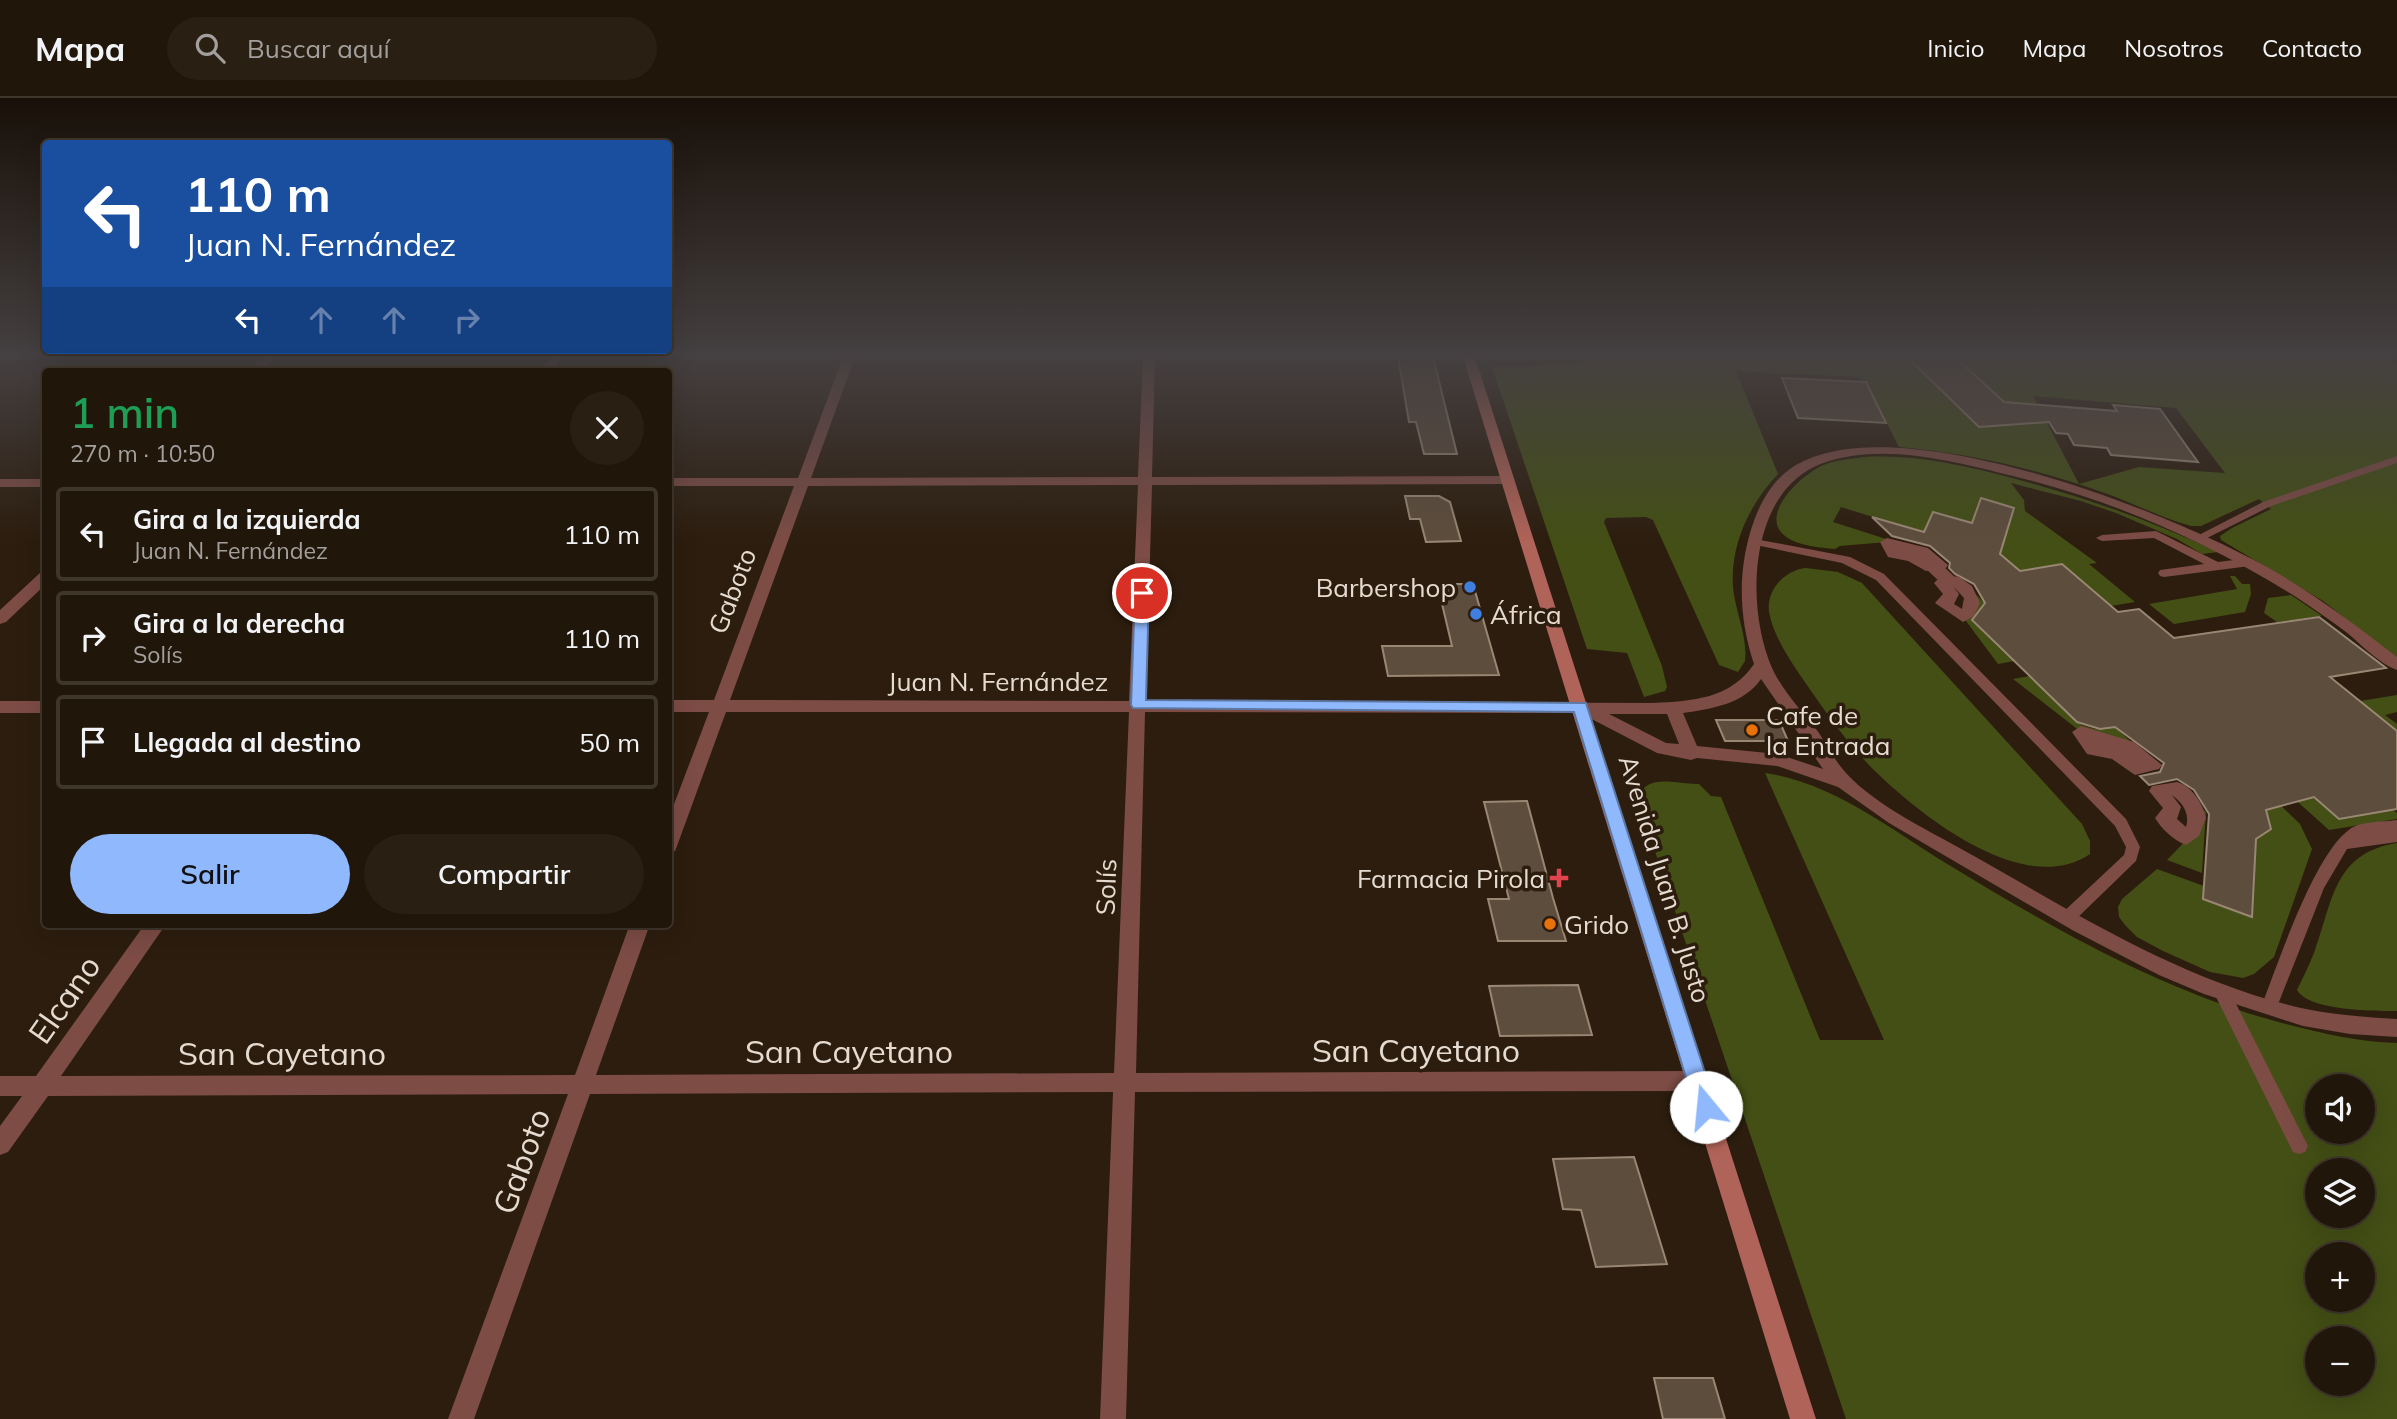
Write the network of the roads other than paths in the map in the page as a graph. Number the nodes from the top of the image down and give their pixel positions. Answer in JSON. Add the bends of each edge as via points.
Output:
{"nodes":[{"id":1,"x":826,"y":419,"type":"edge"},
{"id":2,"x":1147,"y":419,"type":"edge"},
{"id":3,"x":1489,"y":419,"type":"edge"},
{"id":4,"x":2397,"y":459,"type":"edge"},
{"id":5,"x":1508,"y":480,"type":"junction"},
{"id":6,"x":1145,"y":481,"type":"junction"},
{"id":7,"x":672,"y":482,"type":"edge"},
{"id":8,"x":803,"y":482,"type":"junction"},
{"id":9,"x":0,"y":483,"type":"edge"},
{"id":10,"x":42,"y":483,"type":"edge"},
{"id":11,"x":2201,"y":537,"type":"junction"},
{"id":12,"x":2102,"y":538,"type":"dead end"},
{"id":13,"x":1755,"y":542,"type":"junction"},
{"id":14,"x":1890,"y":548,"type":"dead end"},
{"id":15,"x":2249,"y":562,"type":"junction"},
{"id":16,"x":2216,"y":566,"type":"junction"},
{"id":17,"x":2164,"y":573,"type":"dead end"},
{"id":18,"x":42,"y":579,"type":"edge"},
{"id":19,"x":1953,"y":610,"type":"dead end"},
{"id":20,"x":0,"y":619,"type":"edge"},
{"id":21,"x":1762,"y":665,"type":"junction"},
{"id":22,"x":2397,"y":665,"type":"edge"},
{"id":23,"x":1138,"y":705,"type":"junction"},
{"id":24,"x":672,"y":706,"type":"edge"},
{"id":25,"x":719,"y":706,"type":"junction"},
{"id":26,"x":1580,"y":706,"type":"junction"},
{"id":27,"x":0,"y":707,"type":"edge"},
{"id":28,"x":42,"y":707,"type":"edge"},
{"id":29,"x":1673,"y":708,"type":"junction"},
{"id":30,"x":2087,"y":741,"type":"dead end"},
{"id":31,"x":1691,"y":754,"type":"junction"},
{"id":32,"x":1844,"y":782,"type":"junction"},
{"id":33,"x":2397,"y":825,"type":"edge"},
{"id":34,"x":2175,"y":828,"type":"dead end"},
{"id":35,"x":672,"y":835,"type":"edge"},
{"id":36,"x":2397,"y":836,"type":"edge"},
{"id":37,"x":2343,"y":845,"type":"junction"},
{"id":38,"x":2067,"y":918,"type":"junction"},
{"id":39,"x":153,"y":928,"type":"edge"},
{"id":40,"x":639,"y":928,"type":"edge"},
{"id":41,"x":2221,"y":991,"type":"junction"},
{"id":42,"x":2269,"y":1007,"type":"junction"},
{"id":43,"x":2397,"y":1028,"type":"edge"},
{"id":44,"x":1697,"y":1080,"type":"junction"},
{"id":45,"x":1126,"y":1082,"type":"junction"},
{"id":46,"x":583,"y":1084,"type":"junction"},
{"id":47,"x":0,"y":1086,"type":"edge"},
{"id":48,"x":42,"y":1086,"type":"junction"},
{"id":49,"x":0,"y":1145,"type":"edge"},
{"id":50,"x":2299,"y":1146,"type":"dead end"},
{"id":51,"x":461,"y":1419,"type":"edge"},
{"id":52,"x":1113,"y":1419,"type":"edge"},
{"id":53,"x":1803,"y":1419,"type":"edge"}],
"edges":[{"from":1,"to":8,"type":"street","name":"Gaboto"},
{"from":2,"to":6,"type":"street","name":"Solís"},
{"from":3,"to":5,"type":"main road","name":"Avenida Juan B. Justo"},
{"from":4,"to":11,"type":"lane","via":[[2267,504]]},
{"from":5,"to":6,"type":"street"},
{"from":5,"to":26,"type":"main road","name":"Avenida Juan B. Justo"},
{"from":6,"to":8,"type":"street"},
{"from":6,"to":23,"type":"street","name":"Solís"},
{"from":7,"to":8,"type":"street"},
{"from":8,"to":25,"type":"street","name":"Gaboto"},
{"from":9,"to":10,"type":"street"},
{"from":11,"to":13,"type":"street","via":[[2127,507],[2028,476],[1950,459],[1880,451],[1836,455],[1796,471],[1765,505]]},
{"from":11,"to":15,"type":"street"},
{"from":12,"to":16,"type":"lane","via":[[2156,534]]},
{"from":13,"to":21,"type":"street","via":[[1748,597]]},
{"from":13,"to":38,"type":"lane","via":[[1846,559],[1880,577],[2121,823],[2130,836],[2131,857]]},
{"from":14,"to":19,"type":"street","bridge":true,"via":[[1914,552],[1950,582],[1942,583],[1951,594],[1944,603]]},
{"from":15,"to":16,"type":"lane"},
{"from":15,"to":22,"type":"street","via":[[2328,611]]},
{"from":16,"to":17,"type":"lane"},
{"from":18,"to":20,"type":"street"},
{"from":21,"to":29,"type":"street","name":"Juan N. Fernández","via":[[1741,690],[1706,704]]},
{"from":21,"to":32,"type":"street"},
{"from":23,"to":25,"type":"street","name":"Juan N. Fernández"},
{"from":23,"to":26,"type":"street","name":"Juan N. Fernández"},
{"from":23,"to":45,"type":"street","name":"Solís"},
{"from":24,"to":25,"type":"street","name":"Juan N. Fernández"},
{"from":25,"to":35,"type":"street","name":"Gaboto"},
{"from":26,"to":29,"type":"street","name":"Juan N. Fernández"},
{"from":26,"to":31,"type":"street","via":[[1663,749]]},
{"from":26,"to":44,"type":"main road","name":"Avenida Juan B. Justo"},
{"from":27,"to":28,"type":"street"},
{"from":29,"to":31,"type":"street"},
{"from":30,"to":34,"type":"street","via":[[2115,746],[2168,789],[2184,811]]},
{"from":31,"to":32,"type":"street","via":[[1778,761]]},
{"from":32,"to":38,"type":"street","via":[[1887,814]]},
{"from":33,"to":37,"type":"lane","via":[[2357,831]]},
{"from":36,"to":37,"type":"lane"},
{"from":37,"to":42,"type":"lane","via":[[2317,887]]},
{"from":38,"to":41,"type":"street"},
{"from":39,"to":48,"type":"street","name":"Elcano"},
{"from":40,"to":46,"type":"street","name":"Gaboto"},
{"from":41,"to":42,"type":"street"},
{"from":41,"to":50,"type":"lane"},
{"from":42,"to":43,"type":"street","via":[[2357,1026]]},
{"from":44,"to":45,"type":"street","name":"San Cayetano"},
{"from":44,"to":53,"type":"main road","name":"Avenida Juan B. Justo"},
{"from":45,"to":46,"type":"street","name":"San Cayetano"},
{"from":45,"to":52,"type":"street","name":"Solís"},
{"from":46,"to":48,"type":"street","name":"San Cayetano"},
{"from":46,"to":51,"type":"street","name":"Gaboto"},
{"from":47,"to":48,"type":"street","name":"San Cayetano"},
{"from":48,"to":49,"type":"street","name":"Elcano"}]}
